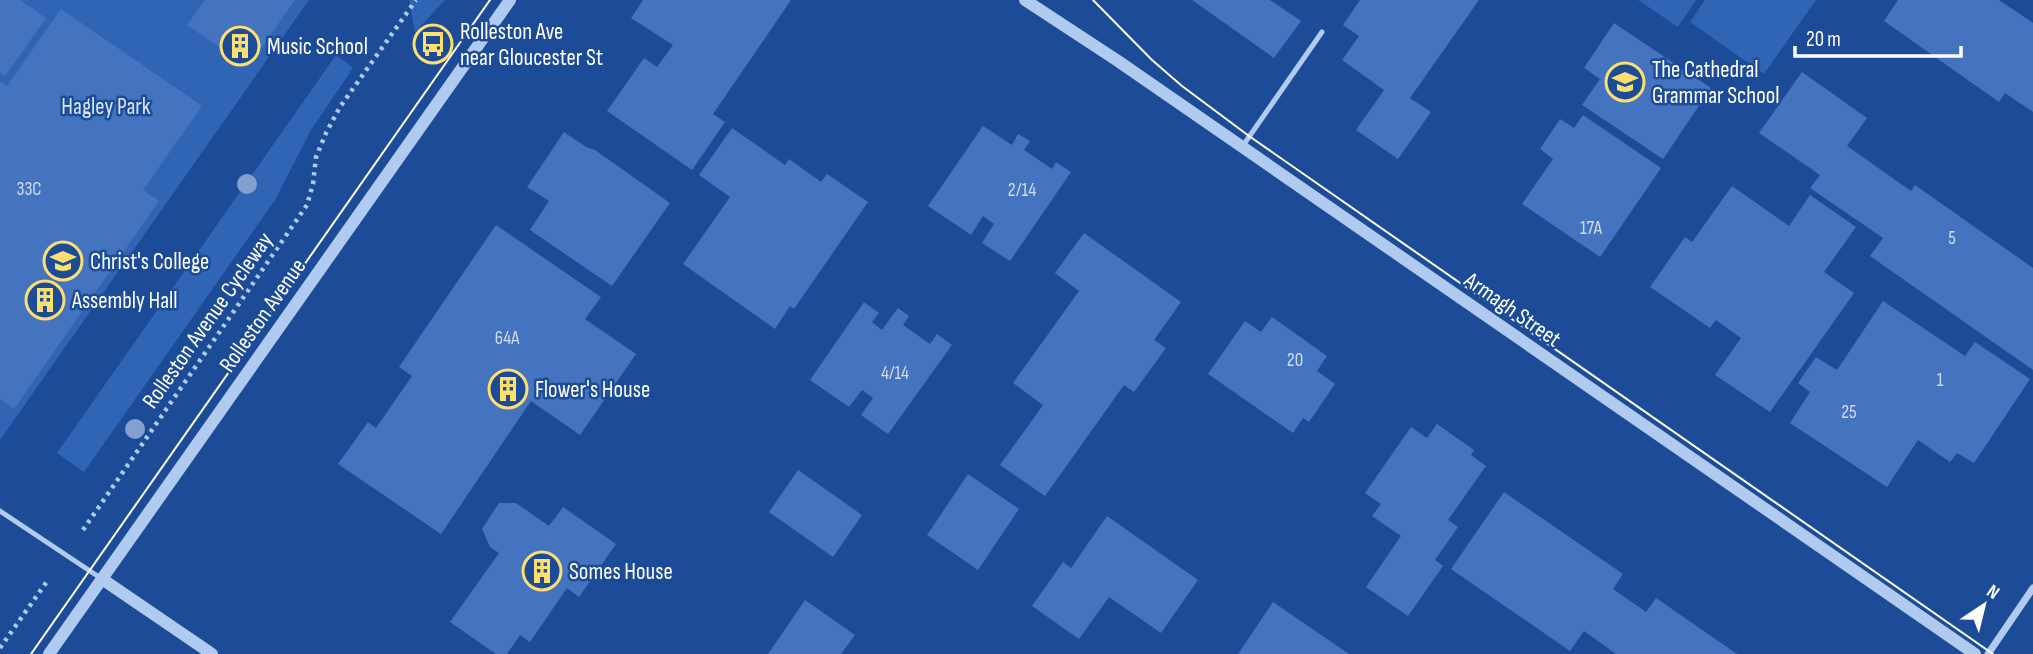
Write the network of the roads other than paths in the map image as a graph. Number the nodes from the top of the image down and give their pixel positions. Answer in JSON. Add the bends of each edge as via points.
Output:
{"nodes":[{"id":1,"x":510,"y":0,"type":"edge"},
{"id":2,"x":1025,"y":0,"type":"edge"},
{"id":3,"x":1322,"y":32,"type":"dead end"},
{"id":4,"x":1242,"y":147,"type":"junction"},
{"id":5,"x":0,"y":511,"type":"edge"},
{"id":6,"x":102,"y":579,"type":"junction"},
{"id":7,"x":2033,"y":588,"type":"edge"},
{"id":8,"x":49,"y":654,"type":"edge"},
{"id":9,"x":212,"y":654,"type":"edge"},
{"id":10,"x":1975,"y":654,"type":"edge"},
{"id":11,"x":1988,"y":654,"type":"edge"}],
"edges":[{"from":1,"to":6,"type":"street","name":"Rolleston Avenue"},
{"from":2,"to":4,"type":"street","name":"Armagh Street"},
{"from":3,"to":4,"type":"lane"},
{"from":4,"to":10,"type":"street","name":"Armagh Street"},
{"from":5,"to":6,"type":"lane"},
{"from":6,"to":8,"type":"street","name":"Rolleston Avenue"},
{"from":6,"to":9,"type":"street"},
{"from":7,"to":11,"type":"street"}]}
